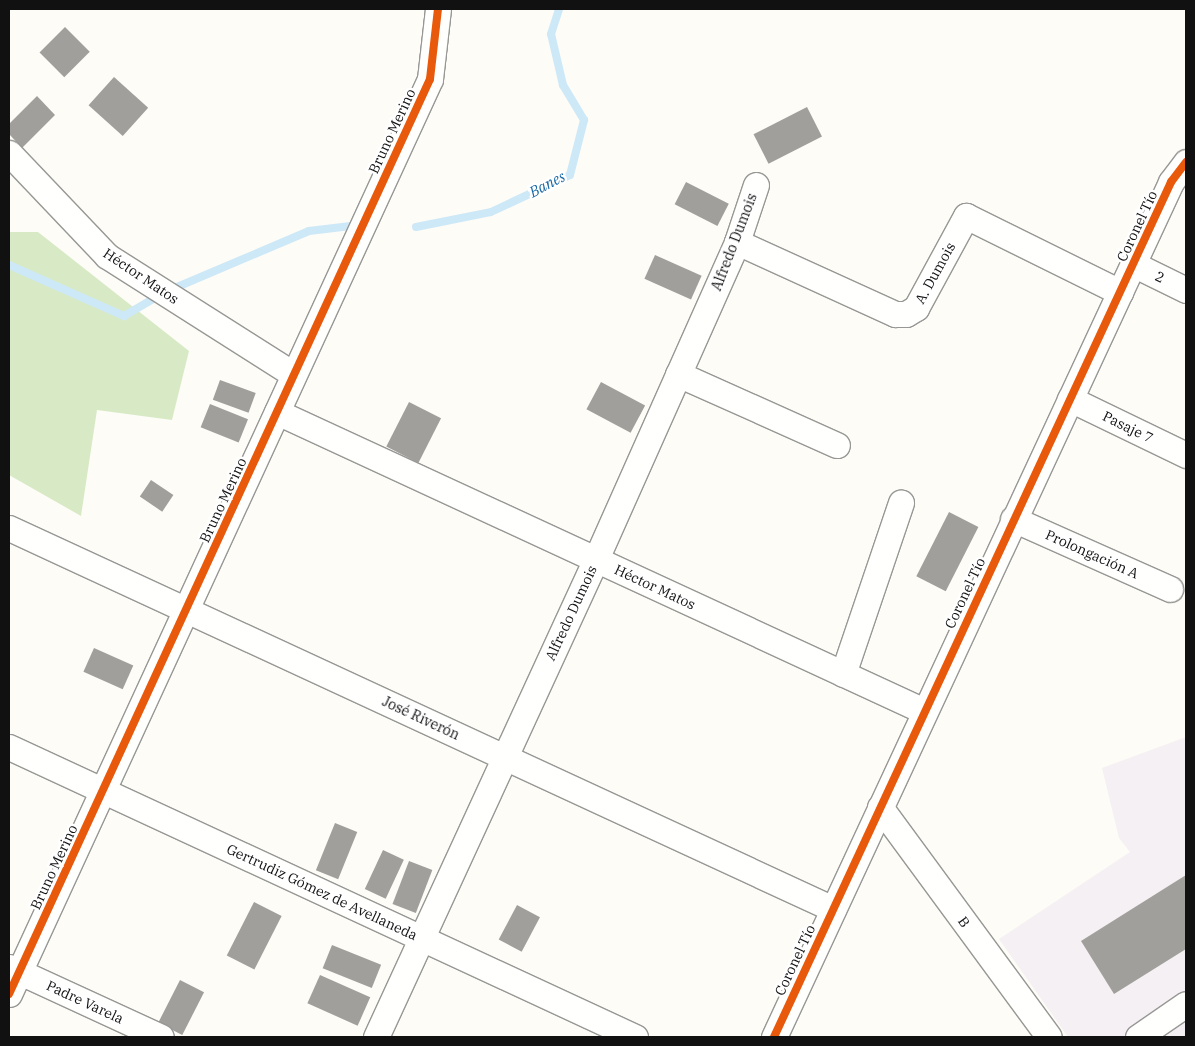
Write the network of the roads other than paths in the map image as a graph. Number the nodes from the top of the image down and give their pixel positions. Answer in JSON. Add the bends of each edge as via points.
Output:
{"nodes":[{"id":1,"x":438,"y":9,"type":"edge"},
{"id":2,"x":9,"y":153,"type":"edge"},
{"id":3,"x":1186,"y":162,"type":"edge"},
{"id":4,"x":756,"y":185,"type":"dead end"},
{"id":5,"x":736,"y":242,"type":"junction"},
{"id":6,"x":1133,"y":264,"type":"junction"},
{"id":7,"x":1186,"y":290,"type":"edge"},
{"id":8,"x":1120,"y":292,"type":"junction"},
{"id":9,"x":293,"y":374,"type":"junction"},
{"id":10,"x":678,"y":374,"type":"junction"},
{"id":11,"x":1070,"y":398,"type":"junction"},
{"id":12,"x":277,"y":412,"type":"junction"},
{"id":13,"x":837,"y":445,"type":"dead end"},
{"id":14,"x":1186,"y":455,"type":"edge"},
{"id":15,"x":901,"y":503,"type":"dead end"},
{"id":16,"x":1014,"y":519,"type":"junction"},
{"id":17,"x":9,"y":528,"type":"edge"},
{"id":18,"x":596,"y":559,"type":"junction"},
{"id":19,"x":1170,"y":589,"type":"dead end"},
{"id":20,"x":186,"y":610,"type":"junction"},
{"id":21,"x":843,"y":674,"type":"junction"},
{"id":22,"x":924,"y":711,"type":"junction"},
{"id":23,"x":9,"y":747,"type":"edge"},
{"id":24,"x":505,"y":757,"type":"junction"},
{"id":25,"x":103,"y":791,"type":"junction"},
{"id":26,"x":880,"y":807,"type":"junction"},
{"id":27,"x":833,"y":909,"type":"junction"},
{"id":28,"x":421,"y":938,"type":"junction"},
{"id":29,"x":14,"y":969,"type":"edge"},
{"id":30,"x":9,"y":994,"type":"edge"},
{"id":31,"x":1186,"y":1004,"type":"edge"},
{"id":32,"x":162,"y":1037,"type":"edge"},
{"id":33,"x":376,"y":1037,"type":"edge"},
{"id":34,"x":635,"y":1037,"type":"edge"},
{"id":35,"x":774,"y":1037,"type":"edge"},
{"id":36,"x":1048,"y":1037,"type":"edge"},
{"id":37,"x":1138,"y":1037,"type":"edge"}],
"edges":[{"from":1,"to":9,"type":"street","name":"Bruno Merino","via":[[430,79]]},
{"from":2,"to":9,"type":"street","name":"Héctor Matos","via":[[107,256]]},
{"from":3,"to":6,"type":"street","name":"Coronel Tío","via":[[1171,182]]},
{"from":4,"to":5,"type":"street","name":"Alfredo Dumois"},
{"from":5,"to":8,"type":"street","name":"A. Dumois","via":[[895,314],[906,314],[916,308],[966,216]]},
{"from":5,"to":10,"type":"street","name":"Alfredo Dumois"},
{"from":6,"to":7,"type":"street","name":"2"},
{"from":6,"to":8,"type":"street","name":"Coronel Tío"},
{"from":8,"to":11,"type":"street","name":"Coronel Tío"},
{"from":9,"to":12,"type":"street","name":"Bruno Merino"},
{"from":10,"to":13,"type":"street"},
{"from":10,"to":18,"type":"street","name":"Alfredo Dumois"},
{"from":11,"to":14,"type":"street","name":"Pasaje 7"},
{"from":11,"to":16,"type":"street","name":"Coronel Tío"},
{"from":12,"to":18,"type":"street","name":"Héctor Matos"},
{"from":12,"to":20,"type":"street","name":"Bruno Merino"},
{"from":15,"to":21,"type":"street"},
{"from":16,"to":19,"type":"street","name":"Prolongación A"},
{"from":16,"to":22,"type":"street","name":"Coronel Tío"},
{"from":17,"to":20,"type":"street","name":"José Riverón"},
{"from":18,"to":21,"type":"street","name":"Héctor Matos"},
{"from":18,"to":24,"type":"street","name":"Alfredo Dumois"},
{"from":20,"to":24,"type":"street","name":"José Riverón"},
{"from":20,"to":25,"type":"street","name":"Bruno Merino"},
{"from":21,"to":22,"type":"street","name":"Héctor Matos"},
{"from":22,"to":26,"type":"street","name":"Coronel Tío"},
{"from":23,"to":25,"type":"street","name":"Gertrudiz Gómez de Avellaneda"},
{"from":24,"to":27,"type":"street","name":"José Riverón"},
{"from":24,"to":28,"type":"street","name":"Alfredo Dumois"},
{"from":25,"to":28,"type":"street","name":"Gertrudiz Gómez de Avellaneda"},
{"from":25,"to":29,"type":"street","name":"Bruno Merino"},
{"from":26,"to":27,"type":"street","name":"Coronel Tío"},
{"from":26,"to":36,"type":"street","name":"B"},
{"from":27,"to":35,"type":"street","name":"Coronel Tío"},
{"from":28,"to":33,"type":"street","name":"Alfredo Dumois"},
{"from":28,"to":34,"type":"street","name":"Gertrudiz Gómez de Avellaneda"},
{"from":29,"to":30,"type":"street","name":"Bruno Merino"},
{"from":29,"to":32,"type":"street","name":"Padre Varela"},
{"from":31,"to":37,"type":"street"}]}
